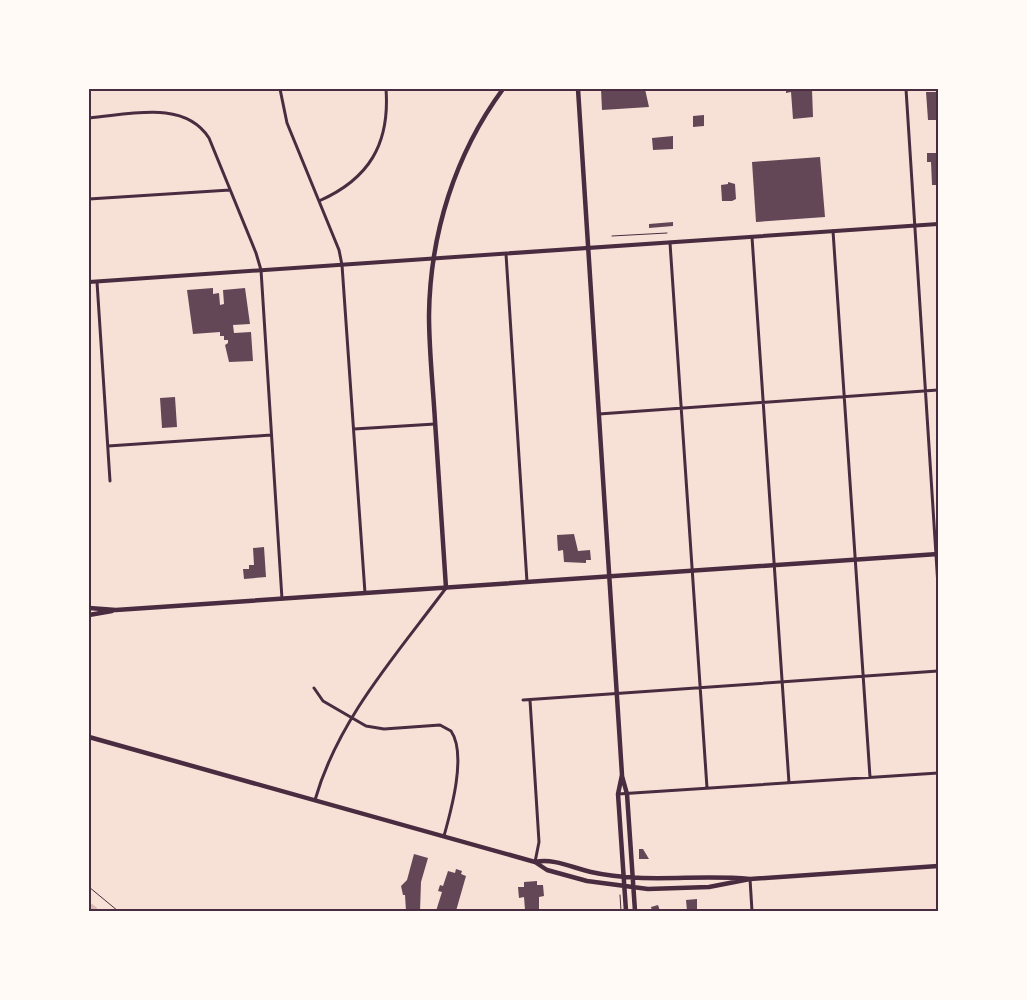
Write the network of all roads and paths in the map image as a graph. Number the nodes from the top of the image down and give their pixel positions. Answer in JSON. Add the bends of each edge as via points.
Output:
{"nodes":[{"id":1,"x":280,"y":89,"type":"edge"},
{"id":2,"x":386,"y":89,"type":"edge"},
{"id":3,"x":503,"y":89,"type":"edge"},
{"id":4,"x":578,"y":89,"type":"edge"},
{"id":5,"x":906,"y":89,"type":"edge"},
{"id":6,"x":89,"y":118,"type":"edge"},
{"id":7,"x":230,"y":190,"type":"junction"},
{"id":8,"x":89,"y":199,"type":"edge"},
{"id":9,"x":319,"y":201,"type":"junction"},
{"id":10,"x":938,"y":224,"type":"edge"},
{"id":11,"x":915,"y":226,"type":"junction"},
{"id":12,"x":667,"y":232,"type":"dead end"},
{"id":13,"x":833,"y":232,"type":"junction"},
{"id":14,"x":612,"y":236,"type":"dead end"},
{"id":15,"x":752,"y":237,"type":"junction"},
{"id":16,"x":670,"y":243,"type":"junction"},
{"id":17,"x":588,"y":248,"type":"junction"},
{"id":18,"x":506,"y":254,"type":"junction"},
{"id":19,"x":433,"y":258,"type":"junction"},
{"id":20,"x":342,"y":265,"type":"junction"},
{"id":21,"x":261,"y":270,"type":"junction"},
{"id":22,"x":89,"y":282,"type":"edge"},
{"id":23,"x":97,"y":282,"type":"junction"},
{"id":24,"x":938,"y":390,"type":"edge"},
{"id":25,"x":925,"y":391,"type":"junction"},
{"id":26,"x":844,"y":397,"type":"junction"},
{"id":27,"x":762,"y":402,"type":"junction"},
{"id":28,"x":681,"y":408,"type":"junction"},
{"id":29,"x":599,"y":414,"type":"junction"},
{"id":30,"x":436,"y":424,"type":"junction"},
{"id":31,"x":354,"y":429,"type":"junction"},
{"id":32,"x":271,"y":435,"type":"junction"},
{"id":33,"x":108,"y":446,"type":"junction"},
{"id":34,"x":110,"y":481,"type":"dead end"},
{"id":35,"x":937,"y":554,"type":"edge"},
{"id":36,"x":854,"y":560,"type":"junction"},
{"id":37,"x":773,"y":565,"type":"junction"},
{"id":38,"x":691,"y":571,"type":"junction"},
{"id":39,"x":609,"y":577,"type":"junction"},
{"id":40,"x":527,"y":582,"type":"junction"},
{"id":41,"x":938,"y":586,"type":"edge"},
{"id":42,"x":446,"y":588,"type":"junction"},
{"id":43,"x":364,"y":593,"type":"junction"},
{"id":44,"x":282,"y":599,"type":"junction"},
{"id":45,"x":89,"y":608,"type":"edge"},
{"id":46,"x":116,"y":610,"type":"junction"},
{"id":47,"x":89,"y":614,"type":"edge"},
{"id":48,"x":938,"y":671,"type":"edge"},
{"id":49,"x":863,"y":676,"type":"junction"},
{"id":50,"x":782,"y":682,"type":"junction"},
{"id":51,"x":700,"y":687,"type":"junction"},
{"id":52,"x":314,"y":688,"type":"dead end"},
{"id":53,"x":617,"y":694,"type":"junction"},
{"id":54,"x":523,"y":700,"type":"dead end"},
{"id":55,"x":530,"y":700,"type":"junction"},
{"id":56,"x":351,"y":718,"type":"junction"},
{"id":57,"x":89,"y":737,"type":"edge"},
{"id":58,"x":938,"y":773,"type":"edge"},
{"id":59,"x":622,"y":775,"type":"junction"},
{"id":60,"x":870,"y":777,"type":"junction"},
{"id":61,"x":789,"y":783,"type":"junction"},
{"id":62,"x":707,"y":788,"type":"junction"},
{"id":63,"x":618,"y":794,"type":"junction"},
{"id":64,"x":627,"y":794,"type":"junction"},
{"id":65,"x":315,"y":800,"type":"junction"},
{"id":66,"x":444,"y":836,"type":"junction"},
{"id":67,"x":535,"y":862,"type":"junction"},
{"id":68,"x":938,"y":866,"type":"edge"},
{"id":69,"x":624,"y":878,"type":"junction"},
{"id":70,"x":632,"y":879,"type":"junction"},
{"id":71,"x":750,"y":879,"type":"junction"},
{"id":72,"x":89,"y":887,"type":"edge"},
{"id":73,"x":624,"y":888,"type":"junction"},
{"id":74,"x":633,"y":888,"type":"junction"},
{"id":75,"x":118,"y":911,"type":"edge"},
{"id":76,"x":626,"y":911,"type":"edge"},
{"id":77,"x":635,"y":911,"type":"edge"},
{"id":78,"x":752,"y":911,"type":"edge"}],
"edges":[{"from":1,"to":9,"type":"street","via":[[287,123]]},
{"from":2,"to":9,"type":"street","via":[[385,124],[373,159],[353,182]]},
{"from":3,"to":19,"type":"main road","via":[[485,116],[460,166],[445,205]]},
{"from":4,"to":17,"type":"main road"},
{"from":5,"to":11,"type":"street"},
{"from":6,"to":7,"type":"street","via":[[166,112],[182,115],[199,125],[209,138]]},
{"from":7,"to":8,"type":"street"},
{"from":7,"to":21,"type":"street"},
{"from":9,"to":20,"type":"street"},
{"from":10,"to":11,"type":"street"},
{"from":11,"to":13,"type":"street"},
{"from":11,"to":25,"type":"street"},
{"from":12,"to":14,"type":"lane"},
{"from":13,"to":15,"type":"street"},
{"from":13,"to":26,"type":"street"},
{"from":15,"to":16,"type":"street"},
{"from":15,"to":27,"type":"street"},
{"from":16,"to":17,"type":"street"},
{"from":16,"to":28,"type":"street"},
{"from":17,"to":18,"type":"street"},
{"from":17,"to":29,"type":"main road"},
{"from":18,"to":19,"type":"street"},
{"from":18,"to":40,"type":"street"},
{"from":19,"to":20,"type":"street"},
{"from":19,"to":30,"type":"main road","via":[[429,316]]},
{"from":20,"to":21,"type":"street"},
{"from":20,"to":31,"type":"street"},
{"from":21,"to":23,"type":"street"},
{"from":21,"to":32,"type":"street"},
{"from":22,"to":23,"type":"street"},
{"from":23,"to":33,"type":"street"},
{"from":24,"to":25,"type":"street"},
{"from":25,"to":26,"type":"street"},
{"from":25,"to":35,"type":"street"},
{"from":26,"to":27,"type":"street"},
{"from":26,"to":36,"type":"street"},
{"from":27,"to":28,"type":"street"},
{"from":27,"to":37,"type":"street"},
{"from":28,"to":29,"type":"street"},
{"from":28,"to":38,"type":"street"},
{"from":29,"to":39,"type":"main road"},
{"from":30,"to":31,"type":"street"},
{"from":30,"to":42,"type":"main road"},
{"from":31,"to":43,"type":"street"},
{"from":32,"to":33,"type":"street"},
{"from":32,"to":44,"type":"street"},
{"from":33,"to":34,"type":"street"},
{"from":35,"to":36,"type":"main road"},
{"from":35,"to":41,"type":"street"},
{"from":36,"to":37,"type":"main road"},
{"from":36,"to":49,"type":"street"},
{"from":37,"to":38,"type":"main road"},
{"from":37,"to":50,"type":"street"},
{"from":38,"to":39,"type":"main road"},
{"from":38,"to":51,"type":"street"},
{"from":39,"to":40,"type":"main road"},
{"from":39,"to":53,"type":"main road"},
{"from":40,"to":42,"type":"main road"},
{"from":42,"to":43,"type":"main road"},
{"from":42,"to":56,"type":"street"},
{"from":43,"to":44,"type":"main road"},
{"from":44,"to":46,"type":"main road"},
{"from":45,"to":46,"type":"main road"},
{"from":46,"to":47,"type":"main road"},
{"from":48,"to":49,"type":"street"},
{"from":49,"to":50,"type":"street"},
{"from":49,"to":60,"type":"street"},
{"from":50,"to":51,"type":"street"},
{"from":50,"to":61,"type":"street"},
{"from":51,"to":53,"type":"street"},
{"from":51,"to":62,"type":"street"},
{"from":52,"to":56,"type":"street","via":[[323,701]]},
{"from":53,"to":55,"type":"street"},
{"from":53,"to":59,"type":"main road"},
{"from":54,"to":55,"type":"street"},
{"from":55,"to":67,"type":"street","via":[[539,842]]},
{"from":56,"to":65,"type":"street","via":[[329,760]]},
{"from":56,"to":66,"type":"street","via":[[375,728],[437,725],[451,731],[455,743],[457,782]]},
{"from":57,"to":65,"type":"main road"},
{"from":58,"to":60,"type":"street"},
{"from":59,"to":63,"type":"main road"},
{"from":59,"to":64,"type":"main road"},
{"from":60,"to":61,"type":"street"},
{"from":61,"to":62,"type":"street"},
{"from":62,"to":64,"type":"street"},
{"from":63,"to":64,"type":"street"},
{"from":63,"to":69,"type":"main road"},
{"from":64,"to":70,"type":"main road"},
{"from":65,"to":66,"type":"main road"},
{"from":66,"to":67,"type":"main road"},
{"from":67,"to":69,"type":"main road","via":[[550,861]]},
{"from":67,"to":73,"type":"main road","via":[[543,869]]},
{"from":68,"to":71,"type":"main road"},
{"from":69,"to":70,"type":"main road"},
{"from":69,"to":73,"type":"main road"},
{"from":70,"to":71,"type":"main road"},
{"from":70,"to":74,"type":"main road"},
{"from":71,"to":74,"type":"main road","via":[[683,889]]},
{"from":71,"to":78,"type":"street"},
{"from":72,"to":75,"type":"path"},
{"from":73,"to":74,"type":"main road"},
{"from":73,"to":76,"type":"main road"},
{"from":74,"to":77,"type":"main road"}]}
